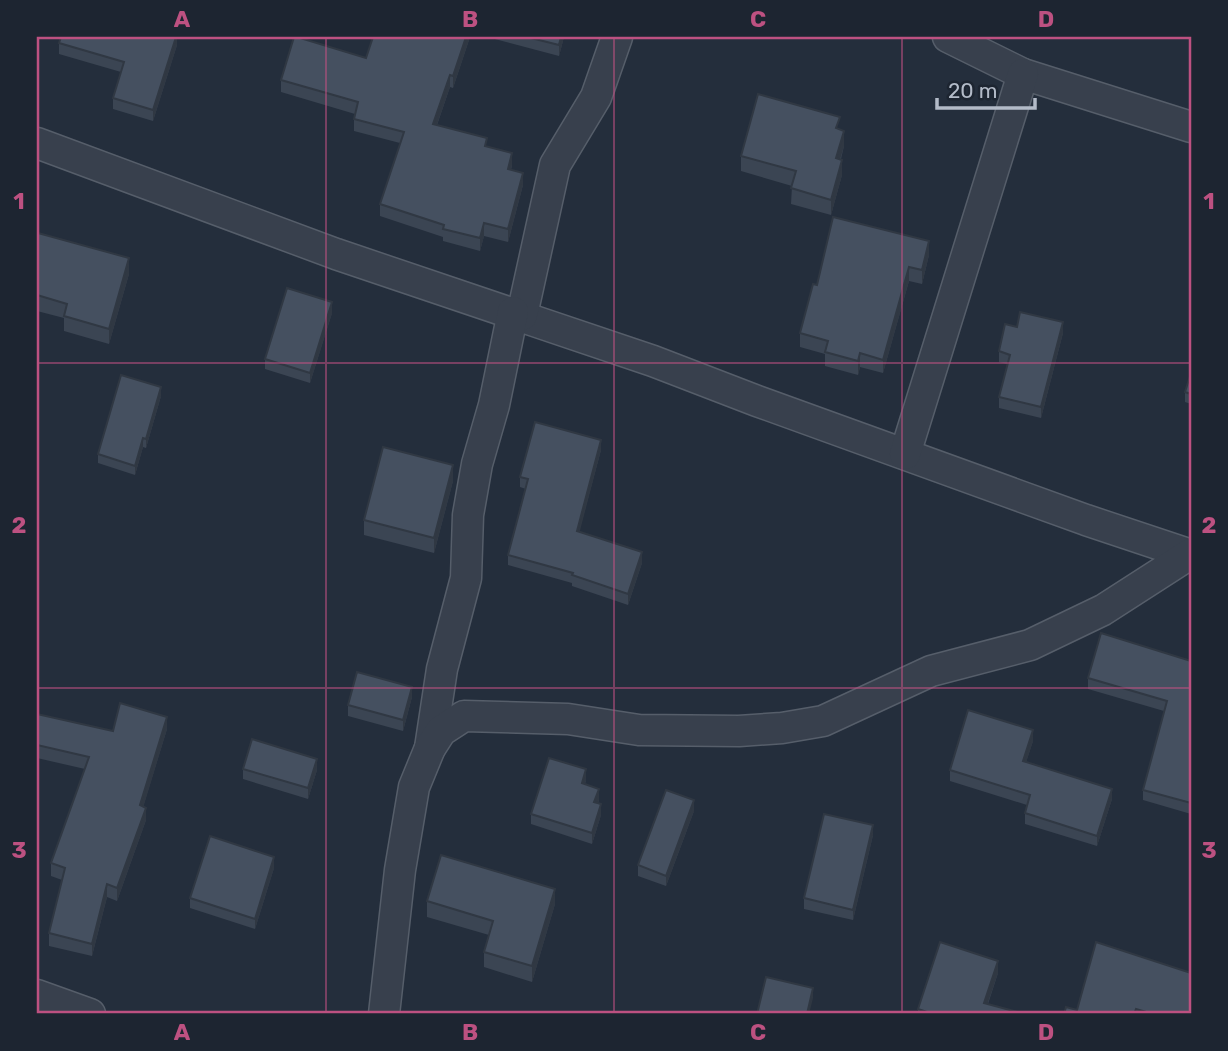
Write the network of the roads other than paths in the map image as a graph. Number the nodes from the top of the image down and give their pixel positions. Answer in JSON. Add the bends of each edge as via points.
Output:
{"nodes":[{"id":1,"x":617,"y":37,"type":"edge"},
{"id":2,"x":948,"y":37,"type":"edge"},
{"id":3,"x":1023,"y":74,"type":"junction"},
{"id":4,"x":1191,"y":127,"type":"edge"},
{"id":5,"x":37,"y":143,"type":"edge"},
{"id":6,"x":517,"y":314,"type":"junction"},
{"id":7,"x":905,"y":454,"type":"junction"},
{"id":8,"x":1191,"y":555,"type":"edge"},
{"id":9,"x":430,"y":748,"type":"junction"},
{"id":10,"x":37,"y":995,"type":"edge"},
{"id":11,"x":76,"y":1012,"type":"edge"},
{"id":12,"x":384,"y":1014,"type":"edge"}],
"edges":[{"from":1,"to":6,"type":"street","via":[[596,97],[555,166]]},
{"from":2,"to":3,"type":"street"},
{"from":3,"to":4,"type":"street"},
{"from":3,"to":7,"type":"street"},
{"from":5,"to":6,"type":"street","via":[[336,254]]},
{"from":6,"to":7,"type":"street"},
{"from":6,"to":9,"type":"street","via":[[477,464],[468,515],[466,578],[442,669]]},
{"from":7,"to":8,"type":"street"},
{"from":8,"to":9,"type":"street","via":[[1103,610],[1030,645],[931,671],[823,721],[739,731],[639,730],[568,719],[464,716],[441,731]]},
{"from":9,"to":12,"type":"street","via":[[414,787]]},
{"from":10,"to":11,"type":"street"}]}
